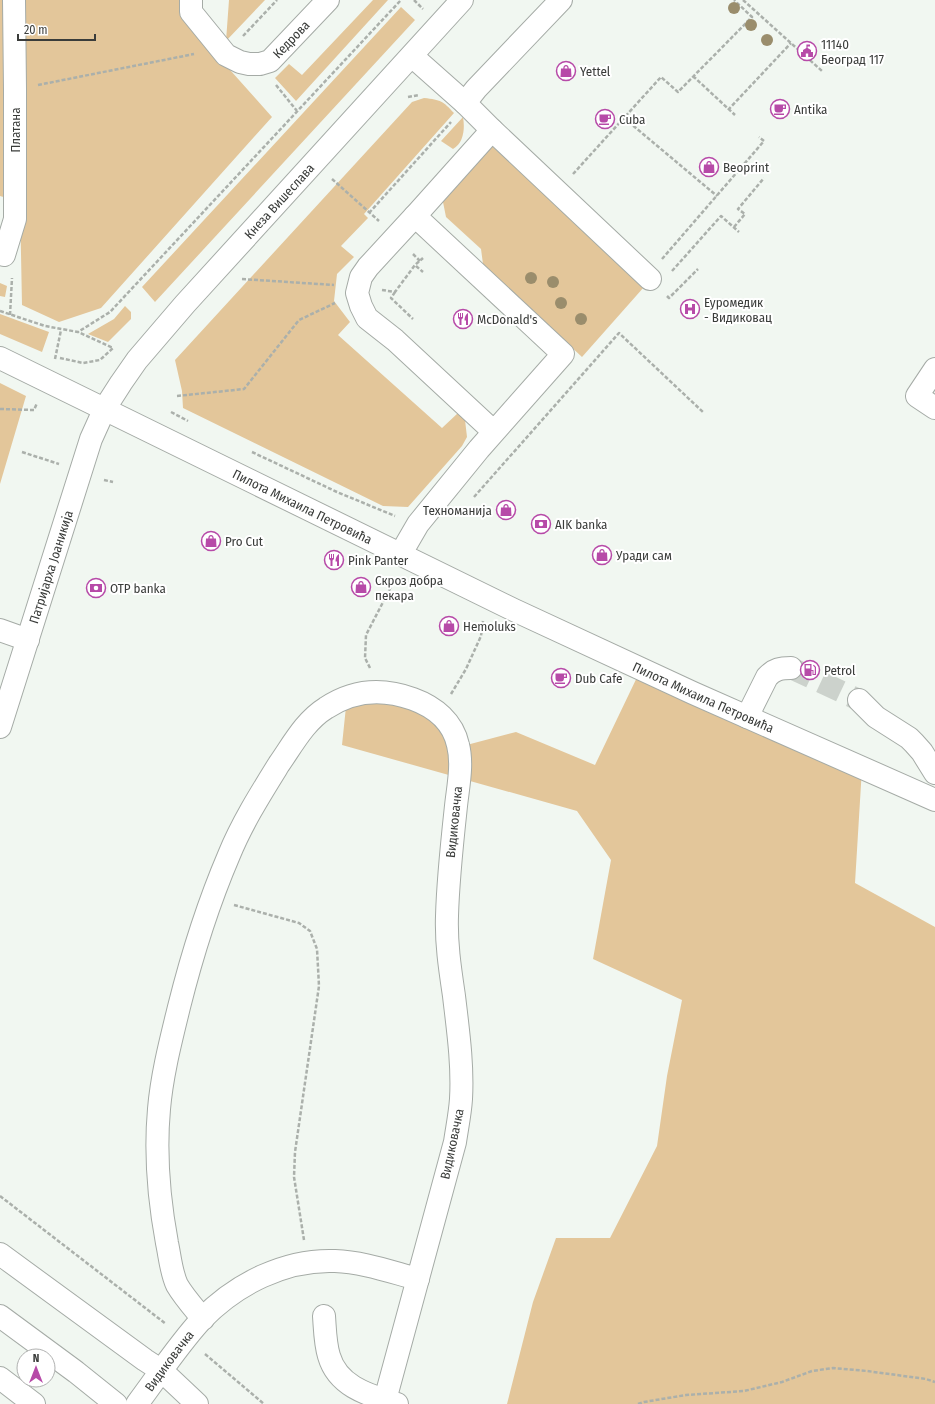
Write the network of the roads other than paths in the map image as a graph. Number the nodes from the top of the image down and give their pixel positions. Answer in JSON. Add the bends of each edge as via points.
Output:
{"nodes":[{"id":1,"x":14,"y":0,"type":"edge"},
{"id":2,"x":191,"y":0,"type":"edge"},
{"id":3,"x":328,"y":0,"type":"edge"},
{"id":4,"x":462,"y":0,"type":"edge"},
{"id":5,"x":561,"y":0,"type":"edge"},
{"id":6,"x":412,"y":56,"type":"junction"},
{"id":7,"x":460,"y":111,"type":"junction"},
{"id":8,"x":492,"y":130,"type":"junction"},
{"id":9,"x":416,"y":216,"type":"junction"},
{"id":10,"x":2,"y":254,"type":"edge"},
{"id":11,"x":655,"y":277,"type":"road end"},
{"id":12,"x":0,"y":358,"type":"edge"},
{"id":13,"x":935,"y":370,"type":"edge"},
{"id":14,"x":105,"y":408,"type":"junction"},
{"id":15,"x":935,"y":408,"type":"edge"},
{"id":16,"x":493,"y":432,"type":"junction"},
{"id":17,"x":399,"y":565,"type":"junction"},
{"id":18,"x":0,"y":630,"type":"edge"},
{"id":19,"x":28,"y":640,"type":"junction"},
{"id":20,"x":791,"y":668,"type":"tunnel mouth"},
{"id":21,"x":859,"y":700,"type":"tunnel mouth"},
{"id":22,"x":747,"y":717,"type":"junction"},
{"id":23,"x":0,"y":727,"type":"edge"},
{"id":24,"x":935,"y":774,"type":"edge"},
{"id":25,"x":935,"y":800,"type":"edge"},
{"id":26,"x":0,"y":1254,"type":"edge"},
{"id":27,"x":418,"y":1278,"type":"junction"},
{"id":28,"x":0,"y":1316,"type":"edge"},
{"id":29,"x":324,"y":1316,"type":"dead end"},
{"id":30,"x":203,"y":1319,"type":"junction"},
{"id":31,"x":162,"y":1371,"type":"junction"},
{"id":32,"x":0,"y":1378,"type":"edge"},
{"id":33,"x":391,"y":1402,"type":"edge"},
{"id":34,"x":34,"y":1404,"type":"edge"},
{"id":35,"x":116,"y":1404,"type":"edge"},
{"id":36,"x":137,"y":1404,"type":"edge"},
{"id":37,"x":197,"y":1404,"type":"edge"}],
"edges":[{"from":1,"to":10,"type":"street","name":"Платана","via":[[14,219]]},
{"from":2,"to":3,"type":"street","name":"Кедрова","via":[[191,12],[224,52],[240,62],[249,64],[265,63]]},
{"from":4,"to":6,"type":"street","name":"Кнеза Вишеслава"},
{"from":5,"to":7,"type":"street","via":[[476,89]]},
{"from":6,"to":7,"type":"street"},
{"from":6,"to":14,"type":"street","name":"Кнеза Вишеслава","via":[[136,360]]},
{"from":7,"to":8,"type":"street"},
{"from":8,"to":9,"type":"street"},
{"from":8,"to":11,"type":"street","via":[[557,192]]},
{"from":9,"to":16,"type":"street","via":[[361,277],[358,293],[361,306],[367,318],[395,340]]},
{"from":9,"to":16,"type":"street","via":[[563,354]]},
{"from":12,"to":14,"type":"street","name":"Пилота Михаила Петровића"},
{"from":13,"to":15,"type":"street","via":[[917,396]]},
{"from":14,"to":17,"type":"street","name":"Пилота Михаила Петровића"},
{"from":14,"to":19,"type":"street","name":"Патријарха Јоаникија","via":[[91,439]]},
{"from":16,"to":17,"type":"street","via":[[418,524]]},
{"from":17,"to":22,"type":"street","name":"Пилота Михаила Петровића","via":[[514,610]]},
{"from":18,"to":19,"type":"street"},
{"from":19,"to":23,"type":"street","name":"Патријарха Јоаникија"},
{"from":20,"to":22,"type":"street","via":[[780,668],[767,677]]},
{"from":21,"to":24,"type":"street","via":[[876,717],[909,738],[922,752]]},
{"from":22,"to":25,"type":"street","name":"Пилота Михаила Петровића"},
{"from":26,"to":31,"type":"street"},
{"from":27,"to":30,"type":"street","name":"Видиковачка","via":[[349,1262],[308,1262],[280,1269],[240,1288]]},
{"from":27,"to":30,"type":"street","name":"Видиковачка","via":[[455,1142],[461,1101],[461,1068],[446,921],[459,780],[459,747],[453,730],[443,716],[431,707],[398,694],[377,691],[347,697],[326,708],[303,728],[249,814],[230,853],[211,900],[183,992],[163,1080],[159,1111],[159,1183],[172,1273],[186,1298]]},
{"from":27,"to":33,"type":"street","name":"Видиковачка"},
{"from":28,"to":35,"type":"street"},
{"from":29,"to":33,"type":"street","via":[[329,1357],[340,1377],[364,1394]]},
{"from":30,"to":31,"type":"street","name":"Видиковачка"},
{"from":31,"to":36,"type":"street","name":"Видиковачка"},
{"from":31,"to":37,"type":"street"},
{"from":32,"to":34,"type":"street"}]}
